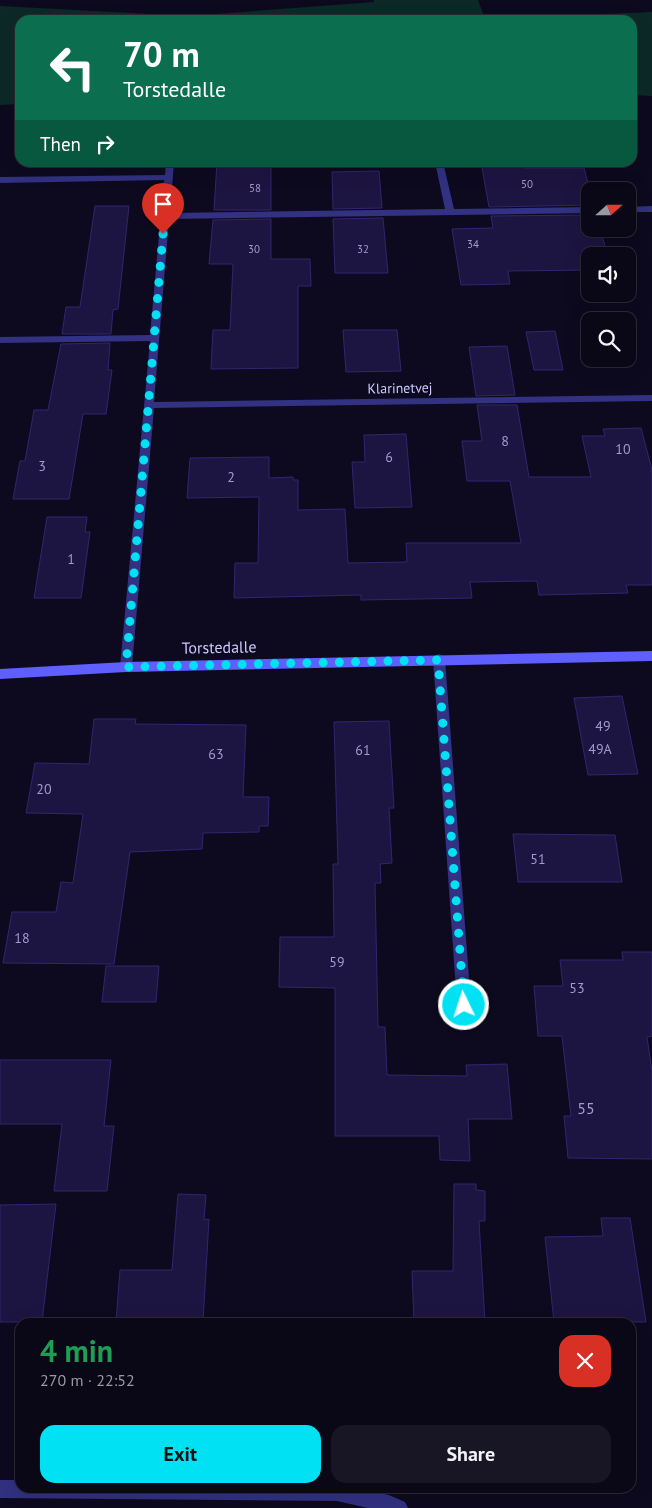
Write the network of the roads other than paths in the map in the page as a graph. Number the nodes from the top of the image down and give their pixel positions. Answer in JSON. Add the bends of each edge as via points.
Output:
{"nodes":[{"id":1,"x":170,"y":167,"type":"edge"},
{"id":2,"x":440,"y":167,"type":"edge"},
{"id":3,"x":169,"y":178,"type":"junction"},
{"id":4,"x":0,"y":180,"type":"edge"},
{"id":5,"x":581,"y":210,"type":"edge"},
{"id":6,"x":636,"y":210,"type":"edge"},
{"id":7,"x":652,"y":210,"type":"edge"},
{"id":8,"x":450,"y":212,"type":"junction"},
{"id":9,"x":165,"y":216,"type":"junction"},
{"id":10,"x":155,"y":338,"type":"junction"},
{"id":11,"x":0,"y":340,"type":"edge"},
{"id":12,"x":652,"y":398,"type":"edge"},
{"id":13,"x":149,"y":405,"type":"junction"},
{"id":14,"x":652,"y":656,"type":"edge"},
{"id":15,"x":438,"y":660,"type":"junction"},
{"id":16,"x":126,"y":667,"type":"junction"},
{"id":17,"x":0,"y":674,"type":"edge"},
{"id":18,"x":464,"y":1005,"type":"dead end"},
{"id":19,"x":0,"y":1489,"type":"edge"},
{"id":20,"x":15,"y":1489,"type":"edge"},
{"id":21,"x":341,"y":1493,"type":"edge"},
{"id":22,"x":399,"y":1508,"type":"edge"}],
"edges":[{"from":1,"to":3,"type":"street"},
{"from":2,"to":8,"type":"street"},
{"from":3,"to":4,"type":"street"},
{"from":3,"to":9,"type":"street"},
{"from":5,"to":8,"type":"street"},
{"from":6,"to":7,"type":"street"},
{"from":8,"to":9,"type":"street"},
{"from":9,"to":10,"type":"street"},
{"from":10,"to":11,"type":"street"},
{"from":10,"to":13,"type":"street"},
{"from":12,"to":13,"type":"street","name":"Klarinetvej"},
{"from":13,"to":16,"type":"street"},
{"from":14,"to":15,"type":"street","name":"Torstedalle"},
{"from":15,"to":16,"type":"street","name":"Torstedalle"},
{"from":15,"to":18,"type":"street"},
{"from":16,"to":17,"type":"street","name":"Torstedalle"},
{"from":19,"to":20,"type":"street"},
{"from":21,"to":22,"type":"street"}]}
